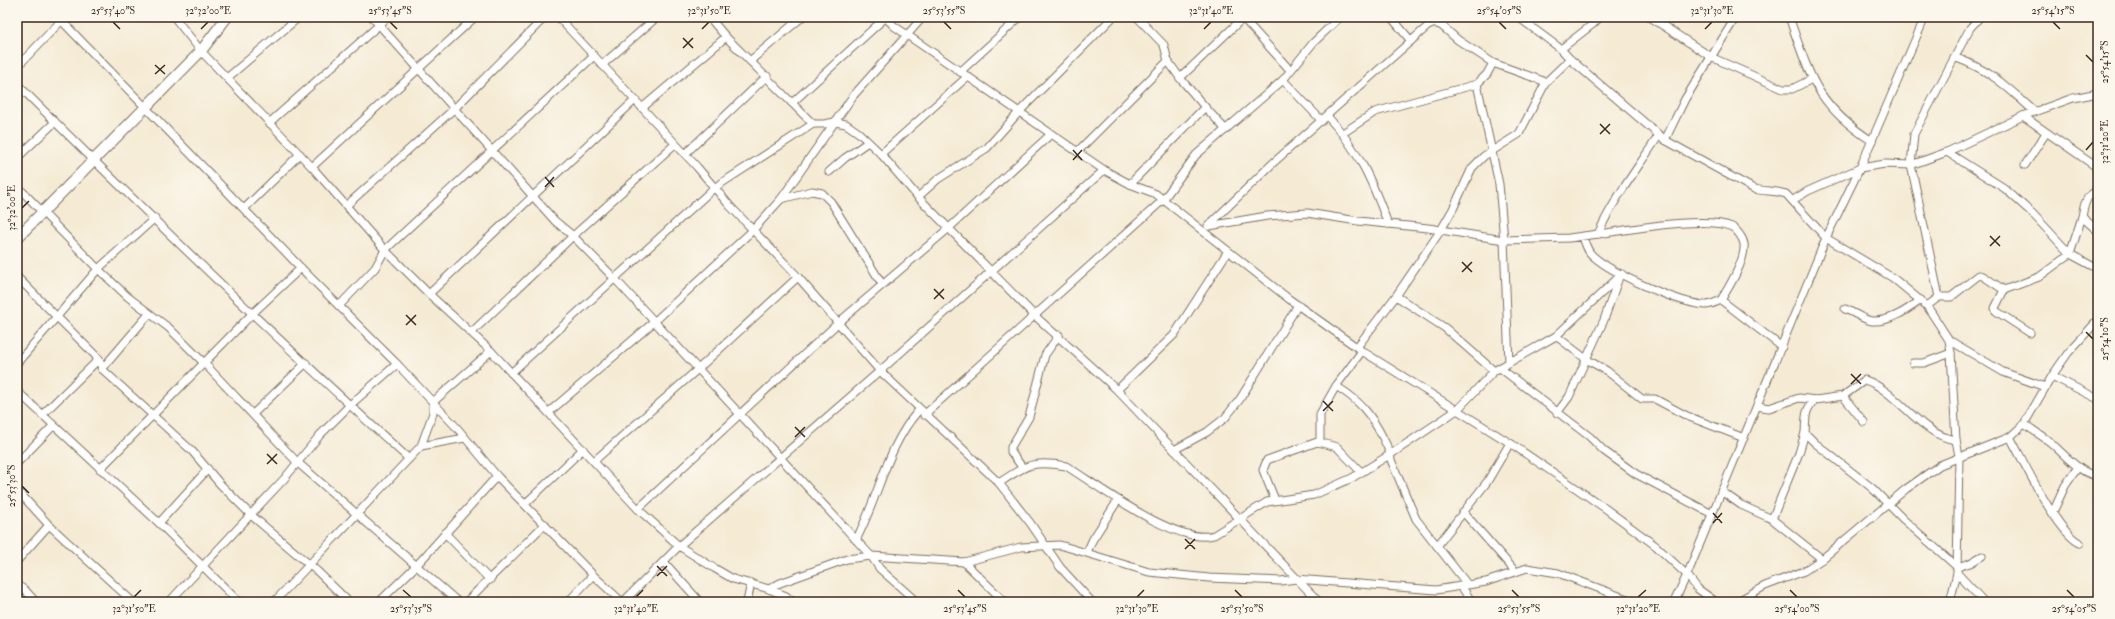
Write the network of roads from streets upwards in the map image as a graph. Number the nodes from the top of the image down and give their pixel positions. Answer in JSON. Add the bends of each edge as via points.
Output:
{"nodes":[{"id":1,"x":174,"y":17,"type":"edge"},
{"id":2,"x":227,"y":17,"type":"edge"},
{"id":3,"x":299,"y":17,"type":"edge"},
{"id":4,"x":372,"y":17,"type":"edge"},
{"id":5,"x":388,"y":17,"type":"edge"},
{"id":6,"x":475,"y":17,"type":"edge"},
{"id":7,"x":545,"y":17,"type":"edge"},
{"id":8,"x":657,"y":17,"type":"edge"},
{"id":9,"x":802,"y":17,"type":"edge"},
{"id":10,"x":886,"y":17,"type":"edge"},
{"id":11,"x":924,"y":17,"type":"edge"},
{"id":12,"x":1020,"y":17,"type":"edge"},
{"id":13,"x":1113,"y":17,"type":"edge"},
{"id":14,"x":1340,"y":17,"type":"edge"},
{"id":15,"x":1391,"y":17,"type":"edge"},
{"id":16,"x":1440,"y":17,"type":"edge"},
{"id":17,"x":1518,"y":17,"type":"edge"},
{"id":18,"x":1600,"y":17,"type":"edge"},
{"id":19,"x":1650,"y":17,"type":"edge"},
{"id":20,"x":1736,"y":17,"type":"edge"},
{"id":21,"x":1789,"y":17,"type":"edge"},
{"id":22,"x":1925,"y":17,"type":"edge"},
{"id":23,"x":1980,"y":17,"type":"edge"},
{"id":24,"x":561,"y":18,"type":"edge"},
{"id":25,"x":712,"y":18,"type":"edge"},
{"id":26,"x":1140,"y":18,"type":"edge"},
{"id":27,"x":1242,"y":18,"type":"edge"},
{"id":28,"x":60,"y":19,"type":"edge"},
{"id":29,"x":1435,"y":23,"type":"junction"},
{"id":30,"x":379,"y":26,"type":"junction"},
{"id":31,"x":907,"y":34,"type":"junction"},
{"id":32,"x":726,"y":37,"type":"junction"},
{"id":33,"x":1411,"y":41,"type":"junction"},
{"id":34,"x":1561,"y":49,"type":"junction"},
{"id":35,"x":201,"y":51,"type":"junction"},
{"id":36,"x":594,"y":56,"type":"junction"},
{"id":37,"x":1954,"y":56,"type":"junction"},
{"id":38,"x":1711,"y":57,"type":"junction"},
{"id":39,"x":1570,"y":59,"type":"junction"},
{"id":40,"x":750,"y":61,"type":"junction"},
{"id":41,"x":1168,"y":62,"type":"junction"},
{"id":42,"x":1494,"y":63,"type":"junction"},
{"id":43,"x":602,"y":65,"type":"junction"},
{"id":44,"x":17,"y":67,"type":"edge"},
{"id":45,"x":419,"y":70,"type":"junction"},
{"id":46,"x":1290,"y":70,"type":"junction"},
{"id":47,"x":960,"y":72,"type":"junction"},
{"id":48,"x":767,"y":76,"type":"junction"},
{"id":49,"x":967,"y":77,"type":"junction"},
{"id":50,"x":227,"y":78,"type":"junction"},
{"id":51,"x":1180,"y":78,"type":"junction"},
{"id":52,"x":1812,"y":79,"type":"junction"},
{"id":53,"x":1283,"y":80,"type":"junction"},
{"id":54,"x":1546,"y":82,"type":"junction"},
{"id":55,"x":17,"y":84,"type":"edge"},
{"id":56,"x":1477,"y":84,"type":"junction"},
{"id":57,"x":2094,"y":94,"type":"edge"},
{"id":58,"x":2098,"y":99,"type":"edge"},
{"id":59,"x":635,"y":100,"type":"junction"},
{"id":60,"x":792,"y":103,"type":"junction"},
{"id":61,"x":1205,"y":107,"type":"junction"},
{"id":62,"x":146,"y":108,"type":"junction"},
{"id":63,"x":455,"y":108,"type":"junction"},
{"id":64,"x":642,"y":108,"type":"junction"},
{"id":65,"x":1018,"y":112,"type":"junction"},
{"id":66,"x":2035,"y":112,"type":"junction"},
{"id":67,"x":2023,"y":116,"type":"junction"},
{"id":68,"x":1325,"y":119,"type":"junction"},
{"id":69,"x":55,"y":122,"type":"junction"},
{"id":70,"x":835,"y":122,"type":"junction"},
{"id":71,"x":269,"y":123,"type":"junction"},
{"id":72,"x":814,"y":124,"type":"junction"},
{"id":73,"x":1226,"y":130,"type":"junction"},
{"id":74,"x":1343,"y":133,"type":"junction"},
{"id":75,"x":2046,"y":133,"type":"junction"},
{"id":76,"x":1052,"y":134,"type":"junction"},
{"id":77,"x":1662,"y":138,"type":"junction"},
{"id":78,"x":1872,"y":141,"type":"junction"},
{"id":79,"x":868,"y":142,"type":"junction"},
{"id":80,"x":675,"y":144,"type":"junction"},
{"id":81,"x":1078,"y":150,"type":"junction"},
{"id":82,"x":493,"y":151,"type":"junction"},
{"id":83,"x":1492,"y":151,"type":"junction"},
{"id":84,"x":1947,"y":152,"type":"junction"},
{"id":85,"x":300,"y":154,"type":"junction"},
{"id":86,"x":685,"y":154,"type":"junction"},
{"id":87,"x":881,"y":154,"type":"junction"},
{"id":88,"x":17,"y":158,"type":"edge"},
{"id":89,"x":94,"y":162,"type":"junction"},
{"id":90,"x":1911,"y":165,"type":"junction"},
{"id":91,"x":2026,"y":165,"type":"dead end"},
{"id":92,"x":312,"y":167,"type":"junction"},
{"id":93,"x":1860,"y":168,"type":"junction"},
{"id":94,"x":2098,"y":168,"type":"edge"},
{"id":95,"x":1104,"y":170,"type":"junction"},
{"id":96,"x":829,"y":172,"type":"dead end"},
{"id":97,"x":1130,"y":184,"type":"junction"},
{"id":98,"x":17,"y":186,"type":"edge"},
{"id":99,"x":714,"y":188,"type":"junction"},
{"id":100,"x":2098,"y":189,"type":"edge"},
{"id":101,"x":532,"y":196,"type":"junction"},
{"id":102,"x":918,"y":197,"type":"junction"},
{"id":103,"x":781,"y":199,"type":"junction"},
{"id":104,"x":1163,"y":200,"type":"junction"},
{"id":105,"x":1793,"y":200,"type":"junction"},
{"id":106,"x":347,"y":205,"type":"junction"},
{"id":107,"x":245,"y":208,"type":"junction"},
{"id":108,"x":43,"y":213,"type":"junction"},
{"id":109,"x":155,"y":218,"type":"junction"},
{"id":110,"x":2082,"y":218,"type":"junction"},
{"id":111,"x":1388,"y":224,"type":"junction"},
{"id":112,"x":949,"y":228,"type":"junction"},
{"id":113,"x":1206,"y":228,"type":"junction"},
{"id":114,"x":753,"y":230,"type":"junction"},
{"id":115,"x":1441,"y":230,"type":"junction"},
{"id":116,"x":2098,"y":231,"type":"edge"},
{"id":117,"x":1598,"y":234,"type":"junction"},
{"id":118,"x":574,"y":236,"type":"junction"},
{"id":119,"x":1583,"y":237,"type":"junction"},
{"id":120,"x":17,"y":238,"type":"edge"},
{"id":121,"x":1826,"y":238,"type":"junction"},
{"id":122,"x":1504,"y":240,"type":"junction"},
{"id":123,"x":385,"y":250,"type":"junction"},
{"id":124,"x":1228,"y":251,"type":"junction"},
{"id":125,"x":2070,"y":254,"type":"junction"},
{"id":126,"x":301,"y":268,"type":"junction"},
{"id":127,"x":98,"y":269,"type":"junction"},
{"id":128,"x":2098,"y":269,"type":"edge"},
{"id":129,"x":992,"y":270,"type":"junction"},
{"id":130,"x":1621,"y":275,"type":"junction"},
{"id":131,"x":17,"y":277,"type":"edge"},
{"id":132,"x":798,"y":277,"type":"junction"},
{"id":133,"x":615,"y":279,"type":"junction"},
{"id":134,"x":882,"y":284,"type":"junction"},
{"id":135,"x":2004,"y":290,"type":"junction"},
{"id":136,"x":429,"y":294,"type":"junction"},
{"id":137,"x":1396,"y":296,"type":"junction"},
{"id":138,"x":1939,"y":297,"type":"junction"},
{"id":139,"x":1721,"y":300,"type":"junction"},
{"id":140,"x":1921,"y":300,"type":"junction"},
{"id":141,"x":1298,"y":305,"type":"junction"},
{"id":142,"x":339,"y":306,"type":"junction"},
{"id":143,"x":1927,"y":306,"type":"junction"},
{"id":144,"x":1845,"y":309,"type":"dead end"},
{"id":145,"x":149,"y":314,"type":"junction"},
{"id":146,"x":252,"y":314,"type":"junction"},
{"id":147,"x":1034,"y":315,"type":"junction"},
{"id":148,"x":55,"y":317,"type":"junction"},
{"id":149,"x":2098,"y":320,"type":"edge"},
{"id":150,"x":654,"y":322,"type":"junction"},
{"id":151,"x":838,"y":323,"type":"junction"},
{"id":152,"x":472,"y":332,"type":"junction"},
{"id":153,"x":2030,"y":333,"type":"dead end"},
{"id":154,"x":1059,"y":336,"type":"junction"},
{"id":155,"x":1556,"y":336,"type":"junction"},
{"id":156,"x":1949,"y":340,"type":"junction"},
{"id":157,"x":1782,"y":346,"type":"junction"},
{"id":158,"x":1360,"y":349,"type":"junction"},
{"id":159,"x":491,"y":351,"type":"junction"},
{"id":160,"x":1951,"y":354,"type":"junction"},
{"id":161,"x":99,"y":359,"type":"junction"},
{"id":162,"x":1586,"y":360,"type":"junction"},
{"id":163,"x":17,"y":363,"type":"edge"},
{"id":164,"x":204,"y":363,"type":"junction"},
{"id":165,"x":306,"y":363,"type":"junction"},
{"id":166,"x":1509,"y":363,"type":"junction"},
{"id":167,"x":1913,"y":363,"type":"dead end"},
{"id":168,"x":397,"y":364,"type":"junction"},
{"id":169,"x":102,"y":369,"type":"junction"},
{"id":170,"x":698,"y":370,"type":"junction"},
{"id":171,"x":1497,"y":370,"type":"junction"},
{"id":172,"x":880,"y":371,"type":"junction"},
{"id":173,"x":511,"y":373,"type":"junction"},
{"id":174,"x":2052,"y":376,"type":"junction"},
{"id":175,"x":1336,"y":386,"type":"junction"},
{"id":176,"x":2045,"y":387,"type":"junction"},
{"id":177,"x":1117,"y":390,"type":"junction"},
{"id":178,"x":17,"y":391,"type":"edge"},
{"id":179,"x":1843,"y":396,"type":"junction"},
{"id":180,"x":2098,"y":399,"type":"edge"},
{"id":181,"x":1816,"y":400,"type":"junction"},
{"id":182,"x":434,"y":402,"type":"junction"},
{"id":183,"x":350,"y":405,"type":"junction"},
{"id":184,"x":1757,"y":406,"type":"junction"},
{"id":185,"x":919,"y":410,"type":"junction"},
{"id":186,"x":1456,"y":410,"type":"junction"},
{"id":187,"x":549,"y":412,"type":"junction"},
{"id":188,"x":1557,"y":413,"type":"junction"},
{"id":189,"x":253,"y":414,"type":"junction"},
{"id":190,"x":739,"y":414,"type":"junction"},
{"id":191,"x":42,"y":415,"type":"junction"},
{"id":192,"x":154,"y":415,"type":"junction"},
{"id":193,"x":924,"y":415,"type":"junction"},
{"id":194,"x":1864,"y":422,"type":"dead end"},
{"id":195,"x":2024,"y":424,"type":"junction"},
{"id":196,"x":53,"y":426,"type":"junction"},
{"id":197,"x":1805,"y":432,"type":"junction"},
{"id":198,"x":2010,"y":437,"type":"junction"},
{"id":199,"x":465,"y":438,"type":"junction"},
{"id":200,"x":1744,"y":438,"type":"junction"},
{"id":201,"x":1956,"y":440,"type":"junction"},
{"id":202,"x":1318,"y":442,"type":"junction"},
{"id":203,"x":1510,"y":444,"type":"junction"},
{"id":204,"x":421,"y":446,"type":"junction"},
{"id":205,"x":583,"y":450,"type":"junction"},
{"id":206,"x":1174,"y":450,"type":"junction"},
{"id":207,"x":1391,"y":454,"type":"junction"},
{"id":208,"x":1959,"y":456,"type":"junction"},
{"id":209,"x":779,"y":458,"type":"junction"},
{"id":210,"x":409,"y":459,"type":"junction"},
{"id":211,"x":594,"y":461,"type":"junction"},
{"id":212,"x":297,"y":462,"type":"junction"},
{"id":213,"x":17,"y":463,"type":"edge"},
{"id":214,"x":2078,"y":467,"type":"junction"},
{"id":215,"x":1022,"y":468,"type":"junction"},
{"id":216,"x":100,"y":469,"type":"junction"},
{"id":217,"x":208,"y":469,"type":"junction"},
{"id":218,"x":1361,"y":472,"type":"junction"},
{"id":219,"x":2098,"y":475,"type":"edge"},
{"id":220,"x":497,"y":476,"type":"junction"},
{"id":221,"x":998,"y":483,"type":"junction"},
{"id":222,"x":17,"y":490,"type":"edge"},
{"id":223,"x":1721,"y":491,"type":"junction"},
{"id":224,"x":1118,"y":500,"type":"junction"},
{"id":225,"x":1274,"y":500,"type":"junction"},
{"id":226,"x":525,"y":504,"type":"junction"},
{"id":227,"x":1888,"y":505,"type":"junction"},
{"id":228,"x":638,"y":508,"type":"junction"},
{"id":229,"x":2053,"y":512,"type":"junction"},
{"id":230,"x":1464,"y":513,"type":"junction"},
{"id":231,"x":1712,"y":514,"type":"junction"},
{"id":232,"x":251,"y":515,"type":"junction"},
{"id":233,"x":356,"y":515,"type":"junction"},
{"id":234,"x":1240,"y":519,"type":"junction"},
{"id":235,"x":1772,"y":519,"type":"junction"},
{"id":236,"x":159,"y":522,"type":"junction"},
{"id":237,"x":545,"y":524,"type":"junction"},
{"id":238,"x":49,"y":525,"type":"junction"},
{"id":239,"x":445,"y":533,"type":"junction"},
{"id":240,"x":856,"y":540,"type":"junction"},
{"id":241,"x":2080,"y":542,"type":"dead end"},
{"id":242,"x":679,"y":546,"type":"junction"},
{"id":243,"x":1045,"y":546,"type":"junction"},
{"id":244,"x":1438,"y":546,"type":"junction"},
{"id":245,"x":1087,"y":552,"type":"junction"},
{"id":246,"x":871,"y":556,"type":"junction"},
{"id":247,"x":1982,"y":556,"type":"dead end"},
{"id":248,"x":1822,"y":559,"type":"junction"},
{"id":249,"x":17,"y":561,"type":"edge"},
{"id":250,"x":664,"y":562,"type":"junction"},
{"id":251,"x":964,"y":562,"type":"junction"},
{"id":252,"x":309,"y":565,"type":"junction"},
{"id":253,"x":417,"y":565,"type":"junction"},
{"id":254,"x":202,"y":566,"type":"junction"},
{"id":255,"x":1957,"y":570,"type":"junction"},
{"id":256,"x":1515,"y":571,"type":"junction"},
{"id":257,"x":593,"y":575,"type":"junction"},
{"id":258,"x":1687,"y":575,"type":"junction"},
{"id":259,"x":490,"y":580,"type":"junction"},
{"id":260,"x":1296,"y":580,"type":"junction"},
{"id":261,"x":751,"y":583,"type":"junction"},
{"id":262,"x":17,"y":585,"type":"edge"},
{"id":263,"x":1464,"y":585,"type":"junction"},
{"id":264,"x":769,"y":589,"type":"junction"},
{"id":265,"x":36,"y":602,"type":"edge"},
{"id":266,"x":133,"y":602,"type":"edge"},
{"id":267,"x":169,"y":602,"type":"edge"},
{"id":268,"x":240,"y":602,"type":"edge"},
{"id":269,"x":274,"y":602,"type":"edge"},
{"id":270,"x":349,"y":602,"type":"edge"},
{"id":271,"x":379,"y":602,"type":"edge"},
{"id":272,"x":458,"y":602,"type":"edge"},
{"id":273,"x":466,"y":602,"type":"edge"},
{"id":274,"x":568,"y":602,"type":"edge"},
{"id":275,"x":623,"y":602,"type":"edge"},
{"id":276,"x":700,"y":602,"type":"edge"},
{"id":277,"x":748,"y":602,"type":"edge"},
{"id":278,"x":793,"y":602,"type":"edge"},
{"id":279,"x":917,"y":602,"type":"edge"},
{"id":280,"x":1005,"y":602,"type":"edge"},
{"id":281,"x":1092,"y":602,"type":"edge"},
{"id":282,"x":1319,"y":602,"type":"edge"},
{"id":283,"x":1472,"y":602,"type":"edge"},
{"id":284,"x":1635,"y":602,"type":"edge"},
{"id":285,"x":1674,"y":602,"type":"edge"},
{"id":286,"x":1716,"y":602,"type":"edge"},
{"id":287,"x":1736,"y":602,"type":"edge"},
{"id":288,"x":1950,"y":602,"type":"edge"},
{"id":289,"x":1984,"y":602,"type":"edge"}],
"edges":[{"from":1,"to":35,"type":"street"},
{"from":2,"to":35,"type":"street"},
{"from":3,"to":50,"type":"street"},
{"from":4,"to":30,"type":"street"},
{"from":5,"to":30,"type":"street"},
{"from":6,"to":45,"type":"street"},
{"from":7,"to":63,"type":"street"},
{"from":8,"to":43,"type":"street"},
{"from":9,"to":40,"type":"street"},
{"from":10,"to":31,"type":"street"},
{"from":10,"to":60,"type":"street"},
{"from":11,"to":31,"type":"street"},
{"from":12,"to":47,"type":"street"},
{"from":13,"to":65,"type":"street"},
{"from":14,"to":46,"type":"street"},
{"from":15,"to":33,"type":"street"},
{"from":16,"to":29,"type":"street"},
{"from":17,"to":34,"type":"street"},
{"from":18,"to":34,"type":"street"},
{"from":19,"to":38,"type":"street"},
{"from":20,"to":38,"type":"street"},
{"from":21,"to":52,"type":"street"},
{"from":22,"to":78,"type":"street"},
{"from":23,"to":37,"type":"street","via":[[1970,28]]},
{"from":24,"to":36,"type":"street"},
{"from":25,"to":32,"type":"street"},
{"from":26,"to":41,"type":"street","via":[[1164,45]]},
{"from":27,"to":46,"type":"street"},
{"from":27,"to":51,"type":"street"},
{"from":28,"to":44,"type":"street"},
{"from":28,"to":62,"type":"street"},
{"from":29,"to":33,"type":"street"},
{"from":29,"to":42,"type":"street"},
{"from":30,"to":45,"type":"street"},
{"from":30,"to":71,"type":"street"},
{"from":31,"to":47,"type":"street"},
{"from":31,"to":70,"type":"street"},
{"from":32,"to":40,"type":"street"},
{"from":32,"to":64,"type":"street"},
{"from":33,"to":68,"type":"street"},
{"from":34,"to":39,"type":"street"},
{"from":35,"to":50,"type":"street"},
{"from":35,"to":62,"type":"street"},
{"from":36,"to":43,"type":"street"},
{"from":36,"to":82,"type":"street"},
{"from":37,"to":66,"type":"street","via":[[1977,65],[1998,78]]},
{"from":37,"to":90,"type":"street","via":[[1914,134]]},
{"from":38,"to":52,"type":"street","via":[[1787,90]]},
{"from":38,"to":77,"type":"street"},
{"from":39,"to":54,"type":"street"},
{"from":39,"to":77,"type":"street"},
{"from":40,"to":48,"type":"street"},
{"from":41,"to":51,"type":"street"},
{"from":41,"to":81,"type":"street"},
{"from":42,"to":54,"type":"street"},
{"from":42,"to":56,"type":"street"},
{"from":43,"to":59,"type":"street"},
{"from":45,"to":63,"type":"street"},
{"from":45,"to":92,"type":"street"},
{"from":46,"to":53,"type":"street"},
{"from":47,"to":49,"type":"street"},
{"from":48,"to":60,"type":"street"},
{"from":48,"to":86,"type":"street"},
{"from":49,"to":65,"type":"street"},
{"from":49,"to":87,"type":"street"},
{"from":50,"to":71,"type":"street"},
{"from":51,"to":61,"type":"street"},
{"from":52,"to":78,"type":"street","via":[[1826,103],[1851,128]]},
{"from":53,"to":68,"type":"street"},
{"from":53,"to":73,"type":"street"},
{"from":54,"to":83,"type":"street","via":[[1519,134]]},
{"from":55,"to":69,"type":"street"},
{"from":56,"to":74,"type":"street","via":[[1375,112]]},
{"from":56,"to":83,"type":"street"},
{"from":57,"to":58,"type":"street"},
{"from":57,"to":66,"type":"street","via":[[2073,98]]},
{"from":59,"to":64,"type":"street"},
{"from":59,"to":101,"type":"street"},
{"from":60,"to":72,"type":"street"},
{"from":61,"to":73,"type":"street"},
{"from":61,"to":97,"type":"street"},
{"from":62,"to":89,"type":"street"},
{"from":62,"to":107,"type":"street"},
{"from":63,"to":82,"type":"street"},
{"from":63,"to":106,"type":"street"},
{"from":64,"to":80,"type":"street"},
{"from":65,"to":76,"type":"street"},
{"from":65,"to":102,"type":"street","via":[[987,148],[938,179]]},
{"from":66,"to":67,"type":"street"},
{"from":67,"to":75,"type":"street"},
{"from":67,"to":84,"type":"street"},
{"from":68,"to":74,"type":"street"},
{"from":68,"to":113,"type":"street","via":[[1273,163]]},
{"from":69,"to":88,"type":"street"},
{"from":69,"to":89,"type":"street"},
{"from":70,"to":72,"type":"street"},
{"from":70,"to":79,"type":"street","via":[[846,124]]},
{"from":70,"to":103,"type":"street"},
{"from":71,"to":85,"type":"street"},
{"from":72,"to":99,"type":"street"},
{"from":73,"to":104,"type":"street","via":[[1196,155]]},
{"from":74,"to":111,"type":"street","via":[[1372,180]]},
{"from":75,"to":91,"type":"street"},
{"from":75,"to":94,"type":"street"},
{"from":76,"to":81,"type":"street"},
{"from":76,"to":112,"type":"street"},
{"from":77,"to":105,"type":"street","via":[[1754,189],[1780,192]]},
{"from":77,"to":117,"type":"street","via":[[1634,169]]},
{"from":78,"to":93,"type":"street"},
{"from":79,"to":87,"type":"street"},
{"from":79,"to":96,"type":"street"},
{"from":80,"to":86,"type":"street"},
{"from":80,"to":118,"type":"street"},
{"from":81,"to":95,"type":"street"},
{"from":82,"to":101,"type":"street"},
{"from":82,"to":123,"type":"street"},
{"from":83,"to":115,"type":"street","via":[[1472,168]]},
{"from":83,"to":122,"type":"street","via":[[1499,184]]},
{"from":84,"to":90,"type":"street"},
{"from":84,"to":125,"type":"street","via":[[2004,188],[2032,213]]},
{"from":85,"to":92,"type":"street"},
{"from":85,"to":107,"type":"street"},
{"from":86,"to":99,"type":"street"},
{"from":87,"to":102,"type":"street"},
{"from":89,"to":108,"type":"street"},
{"from":89,"to":109,"type":"street"},
{"from":90,"to":93,"type":"street","via":[[1885,164]]},
{"from":90,"to":138,"type":"street"},
{"from":92,"to":106,"type":"street"},
{"from":93,"to":105,"type":"street","via":[[1808,190]]},
{"from":93,"to":121,"type":"street"},
{"from":95,"to":97,"type":"street"},
{"from":95,"to":129,"type":"street"},
{"from":97,"to":104,"type":"street","via":[[1156,194]]},
{"from":98,"to":108,"type":"street"},
{"from":99,"to":114,"type":"street"},
{"from":99,"to":133,"type":"street"},
{"from":100,"to":110,"type":"street","via":[[2088,197]]},
{"from":101,"to":118,"type":"street","via":[[555,221]]},
{"from":101,"to":136,"type":"street"},
{"from":102,"to":112,"type":"street"},
{"from":103,"to":114,"type":"street"},
{"from":103,"to":134,"type":"street","via":[[812,191],[822,193],[831,202]]},
{"from":104,"to":113,"type":"street"},
{"from":104,"to":147,"type":"street"},
{"from":105,"to":121,"type":"street"},
{"from":106,"to":123,"type":"street"},
{"from":107,"to":126,"type":"street"},
{"from":108,"to":120,"type":"street"},
{"from":108,"to":127,"type":"street"},
{"from":109,"to":127,"type":"street"},
{"from":109,"to":146,"type":"street"},
{"from":110,"to":116,"type":"street"},
{"from":110,"to":125,"type":"street"},
{"from":111,"to":113,"type":"street","via":[[1307,213],[1267,216]]},
{"from":111,"to":115,"type":"street"},
{"from":112,"to":129,"type":"street"},
{"from":112,"to":134,"type":"street"},
{"from":113,"to":124,"type":"street"},
{"from":114,"to":132,"type":"street"},
{"from":114,"to":150,"type":"street"},
{"from":115,"to":122,"type":"street"},
{"from":115,"to":137,"type":"street"},
{"from":117,"to":119,"type":"street"},
{"from":117,"to":139,"type":"street","via":[[1700,222],[1732,228],[1740,235],[1744,244],[1735,277]]},
{"from":118,"to":133,"type":"street"},
{"from":118,"to":152,"type":"street"},
{"from":119,"to":122,"type":"street"},
{"from":119,"to":130,"type":"street","via":[[1587,250],[1594,257]]},
{"from":121,"to":140,"type":"street","via":[[1893,278]]},
{"from":121,"to":157,"type":"street"},
{"from":122,"to":166,"type":"street"},
{"from":123,"to":136,"type":"street"},
{"from":123,"to":142,"type":"street","via":[[375,268]]},
{"from":124,"to":141,"type":"street"},
{"from":124,"to":177,"type":"street","via":[[1174,335]]},
{"from":125,"to":128,"type":"street"},
{"from":125,"to":135,"type":"street","via":[[2039,277]]},
{"from":126,"to":142,"type":"street"},
{"from":126,"to":146,"type":"street"},
{"from":127,"to":145,"type":"street"},
{"from":127,"to":148,"type":"street"},
{"from":129,"to":147,"type":"street"},
{"from":129,"to":172,"type":"street"},
{"from":130,"to":139,"type":"street","via":[[1689,301],[1706,305]]},
{"from":130,"to":155,"type":"street"},
{"from":130,"to":162,"type":"street"},
{"from":131,"to":148,"type":"street"},
{"from":132,"to":151,"type":"street"},
{"from":132,"to":170,"type":"street"},
{"from":133,"to":150,"type":"street"},
{"from":133,"to":173,"type":"street"},
{"from":134,"to":151,"type":"street"},
{"from":135,"to":138,"type":"street","via":[[1979,275],[1951,297]]},
{"from":135,"to":153,"type":"street","via":[[1995,308],[1996,311]]},
{"from":136,"to":152,"type":"street"},
{"from":137,"to":158,"type":"street"},
{"from":137,"to":171,"type":"street","via":[[1445,328]]},
{"from":138,"to":143,"type":"street"},
{"from":139,"to":157,"type":"street"},
{"from":140,"to":143,"type":"street"},
{"from":140,"to":144,"type":"street","via":[[1902,313],[1871,321]]},
{"from":141,"to":158,"type":"street"},
{"from":141,"to":206,"type":"street","via":[[1240,399],[1225,418],[1207,432]]},
{"from":142,"to":168,"type":"street"},
{"from":143,"to":156,"type":"street"},
{"from":145,"to":164,"type":"street","via":[[169,328]]},
{"from":145,"to":169,"type":"street"},
{"from":146,"to":164,"type":"street"},
{"from":146,"to":165,"type":"street"},
{"from":147,"to":154,"type":"street"},
{"from":147,"to":193,"type":"street"},
{"from":148,"to":161,"type":"street"},
{"from":148,"to":163,"type":"street"},
{"from":149,"to":174,"type":"street","via":[[2068,353]]},
{"from":150,"to":170,"type":"street"},
{"from":150,"to":187,"type":"street"},
{"from":151,"to":172,"type":"street"},
{"from":151,"to":190,"type":"street"},
{"from":152,"to":159,"type":"street"},
{"from":154,"to":177,"type":"street"},
{"from":154,"to":215,"type":"street","via":[[1045,355],[1029,417],[1011,447],[1011,452]]},
{"from":155,"to":162,"type":"street"},
{"from":155,"to":166,"type":"street"},
{"from":156,"to":160,"type":"street"},
{"from":156,"to":176,"type":"street","via":[[2003,372]]},
{"from":157,"to":184,"type":"street"},
{"from":158,"to":175,"type":"street"},
{"from":158,"to":186,"type":"street"},
{"from":159,"to":173,"type":"street"},
{"from":159,"to":182,"type":"street"},
{"from":160,"to":167,"type":"street","via":[[1924,363]]},
{"from":160,"to":201,"type":"street"},
{"from":161,"to":169,"type":"street"},
{"from":161,"to":191,"type":"street"},
{"from":162,"to":188,"type":"street","via":[[1569,397]]},
{"from":162,"to":200,"type":"street","via":[[1607,371],[1642,398],[1652,398],[1687,416]]},
{"from":164,"to":189,"type":"street"},
{"from":164,"to":192,"type":"street"},
{"from":165,"to":183,"type":"street"},
{"from":165,"to":189,"type":"street"},
{"from":166,"to":171,"type":"street"},
{"from":168,"to":182,"type":"street"},
{"from":168,"to":183,"type":"street"},
{"from":169,"to":192,"type":"street"},
{"from":170,"to":190,"type":"street"},
{"from":170,"to":211,"type":"street"},
{"from":171,"to":186,"type":"street"},
{"from":171,"to":188,"type":"street"},
{"from":172,"to":185,"type":"street"},
{"from":172,"to":209,"type":"street"},
{"from":173,"to":187,"type":"street"},
{"from":174,"to":176,"type":"street"},
{"from":174,"to":180,"type":"street"},
{"from":175,"to":202,"type":"street","via":[[1320,414],[1321,439]]},
{"from":175,"to":207,"type":"street","via":[[1363,406],[1375,421]]},
{"from":176,"to":195,"type":"street"},
{"from":177,"to":206,"type":"street"},
{"from":178,"to":191,"type":"street"},
{"from":179,"to":181,"type":"street"},
{"from":179,"to":194,"type":"street"},
{"from":179,"to":201,"type":"street","via":[[1865,380],[1875,384],[1923,423]]},
{"from":181,"to":184,"type":"street","via":[[1799,398],[1769,408]]},
{"from":181,"to":197,"type":"street","via":[[1806,412]]},
{"from":182,"to":199,"type":"street"},
{"from":182,"to":204,"type":"street","via":[[429,429]]},
{"from":183,"to":210,"type":"street"},
{"from":183,"to":212,"type":"street"},
{"from":184,"to":200,"type":"street"},
{"from":185,"to":193,"type":"street"},
{"from":185,"to":240,"type":"street","via":[[897,441]]},
{"from":186,"to":203,"type":"street"},
{"from":186,"to":207,"type":"street"},
{"from":187,"to":205,"type":"street"},
{"from":188,"to":231,"type":"street","via":[[1636,474]]},
{"from":189,"to":212,"type":"street"},
{"from":190,"to":209,"type":"street"},
{"from":190,"to":228,"type":"street"},
{"from":191,"to":196,"type":"street"},
{"from":192,"to":216,"type":"street"},
{"from":192,"to":217,"type":"street"},
{"from":193,"to":221,"type":"street"},
{"from":195,"to":198,"type":"street"},
{"from":195,"to":214,"type":"street"},
{"from":196,"to":213,"type":"street"},
{"from":196,"to":216,"type":"street"},
{"from":197,"to":227,"type":"street","via":[[1820,447],[1849,468]]},
{"from":197,"to":235,"type":"street"},
{"from":198,"to":208,"type":"street"},
{"from":198,"to":229,"type":"street","via":[[2034,486]]},
{"from":199,"to":204,"type":"street"},
{"from":199,"to":220,"type":"street"},
{"from":200,"to":223,"type":"street"},
{"from":201,"to":208,"type":"street"},
{"from":202,"to":218,"type":"street","via":[[1337,447]]},
{"from":202,"to":225,"type":"street","via":[[1267,460],[1263,470]]},
{"from":203,"to":230,"type":"street"},
{"from":203,"to":258,"type":"street","via":[[1602,506],[1656,546]]},
{"from":204,"to":210,"type":"street"},
{"from":205,"to":211,"type":"street"},
{"from":205,"to":226,"type":"street"},
{"from":206,"to":234,"type":"street"},
{"from":207,"to":218,"type":"street"},
{"from":207,"to":244,"type":"street","via":[[1391,460],[1416,519]]},
{"from":208,"to":227,"type":"street","via":[[1940,465]]},
{"from":208,"to":255,"type":"street"},
{"from":209,"to":240,"type":"street"},
{"from":209,"to":242,"type":"street"},
{"from":210,"to":233,"type":"street"},
{"from":211,"to":228,"type":"street"},
{"from":212,"to":232,"type":"street"},
{"from":212,"to":233,"type":"street"},
{"from":214,"to":219,"type":"street","via":[[2089,474]]},
{"from":214,"to":229,"type":"street","via":[[2065,486]]},
{"from":215,"to":221,"type":"street"},
{"from":215,"to":224,"type":"street","via":[[1038,464],[1066,466]]},
{"from":216,"to":236,"type":"street"},
{"from":217,"to":232,"type":"street"},
{"from":217,"to":236,"type":"street"},
{"from":218,"to":225,"type":"street","via":[[1314,495]]},
{"from":220,"to":226,"type":"street"},
{"from":220,"to":239,"type":"street"},
{"from":221,"to":243,"type":"street"},
{"from":222,"to":238,"type":"street"},
{"from":223,"to":231,"type":"street"},
{"from":223,"to":235,"type":"street","via":[[1741,505]]},
{"from":224,"to":234,"type":"street","via":[[1160,525],[1197,536],[1214,535]]},
{"from":224,"to":245,"type":"street"},
{"from":225,"to":234,"type":"street"},
{"from":226,"to":237,"type":"street"},
{"from":227,"to":248,"type":"street"},
{"from":227,"to":255,"type":"street"},
{"from":228,"to":242,"type":"street"},
{"from":229,"to":241,"type":"street","via":[[2071,537]]},
{"from":230,"to":244,"type":"street"},
{"from":230,"to":256,"type":"street"},
{"from":231,"to":258,"type":"street"},
{"from":232,"to":252,"type":"street"},
{"from":232,"to":254,"type":"street"},
{"from":233,"to":252,"type":"street"},
{"from":233,"to":253,"type":"street"},
{"from":234,"to":260,"type":"street"},
{"from":235,"to":248,"type":"street"},
{"from":236,"to":254,"type":"street"},
{"from":237,"to":257,"type":"street"},
{"from":237,"to":259,"type":"street"},
{"from":238,"to":249,"type":"street"},
{"from":238,"to":266,"type":"street"},
{"from":239,"to":253,"type":"street"},
{"from":239,"to":259,"type":"street"},
{"from":240,"to":246,"type":"street"},
{"from":242,"to":250,"type":"street"},
{"from":242,"to":261,"type":"street","via":[[733,579]]},
{"from":243,"to":245,"type":"street","via":[[1060,545]]},
{"from":243,"to":251,"type":"street","via":[[1021,547]]},
{"from":243,"to":281,"type":"street","via":[[1060,567]]},
{"from":244,"to":263,"type":"street"},
{"from":245,"to":260,"type":"street","via":[[1149,572],[1209,578]]},
{"from":246,"to":251,"type":"street"},
{"from":246,"to":264,"type":"street","via":[[847,559],[780,582]]},
{"from":246,"to":279,"type":"street","via":[[880,569]]},
{"from":247,"to":255,"type":"street"},
{"from":248,"to":287,"type":"street","via":[[1804,571],[1765,586]]},
{"from":250,"to":275,"type":"street"},
{"from":250,"to":276,"type":"street"},
{"from":251,"to":280,"type":"street"},
{"from":252,"to":269,"type":"street"},
{"from":252,"to":270,"type":"street"},
{"from":253,"to":271,"type":"street"},
{"from":253,"to":272,"type":"street"},
{"from":254,"to":267,"type":"street"},
{"from":254,"to":268,"type":"street"},
{"from":255,"to":288,"type":"street"},
{"from":255,"to":289,"type":"street"},
{"from":256,"to":263,"type":"street","via":[[1501,578]]},
{"from":256,"to":284,"type":"street","via":[[1527,568],[1558,573]]},
{"from":257,"to":274,"type":"street"},
{"from":257,"to":275,"type":"street"},
{"from":258,"to":285,"type":"street"},
{"from":258,"to":286,"type":"street","via":[[1698,589]]},
{"from":259,"to":273,"type":"street"},
{"from":260,"to":263,"type":"street","via":[[1436,590]]},
{"from":260,"to":282,"type":"street"},
{"from":261,"to":264,"type":"street"},
{"from":261,"to":277,"type":"street"},
{"from":262,"to":265,"type":"street"},
{"from":263,"to":283,"type":"street"},
{"from":264,"to":278,"type":"street"}]}
